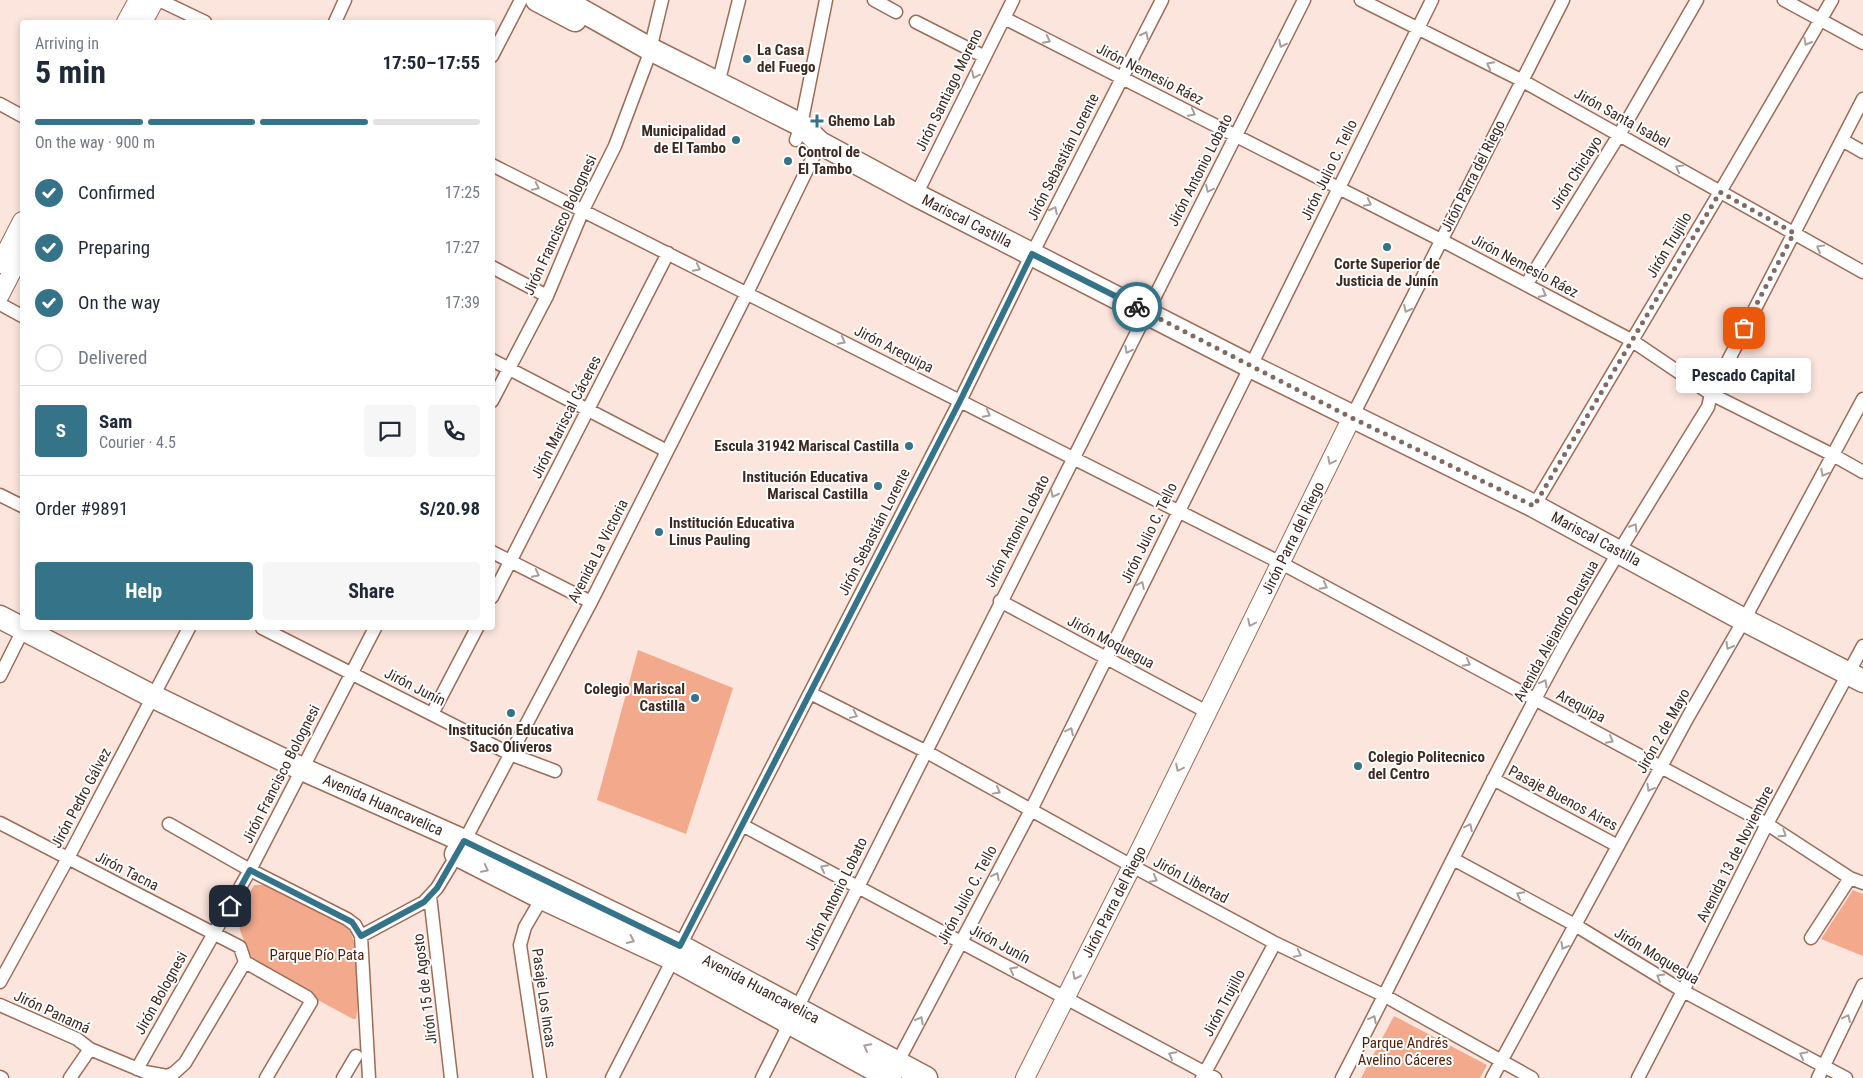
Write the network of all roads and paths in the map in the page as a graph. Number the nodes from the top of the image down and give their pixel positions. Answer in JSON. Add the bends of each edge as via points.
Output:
{"nodes":[{"id":1,"x":138,"y":0,"type":"edge"},
{"id":2,"x":154,"y":0,"type":"edge"},
{"id":3,"x":159,"y":0,"type":"edge"},
{"id":4,"x":346,"y":0,"type":"edge"},
{"id":5,"x":521,"y":0,"type":"edge"},
{"id":6,"x":537,"y":0,"type":"edge"},
{"id":7,"x":563,"y":0,"type":"edge"},
{"id":8,"x":662,"y":0,"type":"edge"},
{"id":9,"x":739,"y":0,"type":"edge"},
{"id":10,"x":826,"y":0,"type":"edge"},
{"id":11,"x":874,"y":0,"type":"edge"},
{"id":12,"x":1013,"y":0,"type":"edge"},
{"id":13,"x":1162,"y":0,"type":"edge"},
{"id":14,"x":1304,"y":0,"type":"edge"},
{"id":15,"x":1361,"y":0,"type":"edge"},
{"id":16,"x":1432,"y":0,"type":"edge"},
{"id":17,"x":1563,"y":0,"type":"edge"},
{"id":18,"x":1696,"y":0,"type":"edge"},
{"id":19,"x":1784,"y":0,"type":"edge"},
{"id":20,"x":1832,"y":0,"type":"edge"},
{"id":21,"x":896,"y":12,"type":"dead end"},
{"id":22,"x":1004,"y":18,"type":"junction"},
{"id":23,"x":127,"y":20,"type":"edge"},
{"id":24,"x":144,"y":20,"type":"edge"},
{"id":25,"x":201,"y":20,"type":"edge"},
{"id":26,"x":336,"y":20,"type":"edge"},
{"id":27,"x":1820,"y":20,"type":"junction"},
{"id":28,"x":916,"y":22,"type":"dead end"},
{"id":29,"x":1418,"y":28,"type":"junction"},
{"id":30,"x":1863,"y":43,"type":"edge"},
{"id":31,"x":495,"y":50,"type":"edge"},
{"id":32,"x":649,"y":53,"type":"junction"},
{"id":33,"x":983,"y":56,"type":"junction"},
{"id":34,"x":1122,"y":78,"type":"junction"},
{"id":35,"x":1521,"y":80,"type":"junction"},
{"id":36,"x":718,"y":84,"type":"junction"},
{"id":37,"x":1863,"y":99,"type":"edge"},
{"id":38,"x":0,"y":104,"type":"edge"},
{"id":39,"x":20,"y":115,"type":"edge"},
{"id":40,"x":799,"y":133,"type":"junction"},
{"id":41,"x":1235,"y":135,"type":"junction"},
{"id":42,"x":1618,"y":135,"type":"junction"},
{"id":43,"x":1842,"y":140,"type":"junction"},
{"id":44,"x":820,"y":143,"type":"junction"},
{"id":45,"x":1863,"y":152,"type":"edge"},
{"id":46,"x":495,"y":166,"type":"edge"},
{"id":47,"x":1339,"y":188,"type":"junction"},
{"id":48,"x":1720,"y":192,"type":"junction"},
{"id":49,"x":916,"y":194,"type":"junction"},
{"id":50,"x":584,"y":210,"type":"junction"},
{"id":51,"x":20,"y":225,"type":"edge"},
{"id":52,"x":1794,"y":233,"type":"junction"},
{"id":53,"x":1441,"y":240,"type":"junction"},
{"id":54,"x":668,"y":253,"type":"junction"},
{"id":55,"x":1032,"y":254,"type":"junction"},
{"id":56,"x":20,"y":256,"type":"edge"},
{"id":57,"x":0,"y":264,"type":"edge"},
{"id":58,"x":495,"y":269,"type":"edge"},
{"id":59,"x":1863,"y":272,"type":"edge"},
{"id":60,"x":1526,"y":285,"type":"junction"},
{"id":61,"x":747,"y":293,"type":"junction"},
{"id":62,"x":0,"y":295,"type":"edge"},
{"id":63,"x":547,"y":296,"type":"junction"},
{"id":64,"x":0,"y":304,"type":"edge"},
{"id":65,"x":1147,"y":312,"type":"junction"},
{"id":66,"x":20,"y":315,"type":"edge"},
{"id":67,"x":1631,"y":340,"type":"junction"},
{"id":68,"x":495,"y":362,"type":"edge"},
{"id":69,"x":1250,"y":366,"type":"junction"},
{"id":70,"x":509,"y":369,"type":"junction"},
{"id":71,"x":1711,"y":394,"type":"junction"},
{"id":72,"x":495,"y":395,"type":"edge"},
{"id":73,"x":1863,"y":399,"type":"edge"},
{"id":74,"x":960,"y":401,"type":"junction"},
{"id":75,"x":588,"y":410,"type":"junction"},
{"id":76,"x":1352,"y":418,"type":"junction"},
{"id":77,"x":667,"y":451,"type":"junction"},
{"id":78,"x":1833,"y":455,"type":"junction"},
{"id":79,"x":1072,"y":458,"type":"junction"},
{"id":80,"x":1863,"y":472,"type":"edge"},
{"id":81,"x":0,"y":495,"type":"edge"},
{"id":82,"x":20,"y":505,"type":"edge"},
{"id":83,"x":1534,"y":506,"type":"junction"},
{"id":84,"x":1178,"y":511,"type":"junction"},
{"id":85,"x":1619,"y":551,"type":"junction"},
{"id":86,"x":495,"y":554,"type":"edge"},
{"id":87,"x":510,"y":562,"type":"junction"},
{"id":88,"x":1281,"y":563,"type":"junction"},
{"id":89,"x":495,"y":590,"type":"edge"},
{"id":90,"x":1000,"y":601,"type":"junction"},
{"id":91,"x":591,"y":602,"type":"junction"},
{"id":92,"x":0,"y":617,"type":"edge"},
{"id":93,"x":1744,"y":620,"type":"junction"},
{"id":94,"x":187,"y":630,"type":"edge"},
{"id":95,"x":374,"y":630,"type":"edge"},
{"id":96,"x":476,"y":630,"type":"edge"},
{"id":97,"x":281,"y":632,"type":"edge"},
{"id":98,"x":16,"y":633,"type":"edge"},
{"id":99,"x":1863,"y":646,"type":"edge"},
{"id":100,"x":1106,"y":658,"type":"junction"},
{"id":101,"x":352,"y":673,"type":"junction"},
{"id":102,"x":0,"y":676,"type":"edge"},
{"id":103,"x":1856,"y":677,"type":"edge"},
{"id":104,"x":810,"y":693,"type":"junction"},
{"id":105,"x":1535,"y":700,"type":"junction"},
{"id":106,"x":149,"y":701,"type":"junction"},
{"id":107,"x":1207,"y":712,"type":"junction"},
{"id":108,"x":432,"y":714,"type":"junction"},
{"id":109,"x":926,"y":751,"type":"junction"},
{"id":110,"x":510,"y":754,"type":"junction"},
{"id":111,"x":1661,"y":767,"type":"junction"},
{"id":112,"x":555,"y":771,"type":"dead end"},
{"id":113,"x":300,"y":775,"type":"junction"},
{"id":114,"x":1493,"y":778,"type":"junction"},
{"id":115,"x":1031,"y":810,"type":"junction"},
{"id":116,"x":0,"y":823,"type":"edge"},
{"id":117,"x":169,"y":824,"type":"dead end"},
{"id":118,"x":1767,"y":824,"type":"junction"},
{"id":119,"x":742,"y":825,"type":"junction"},
{"id":120,"x":1618,"y":846,"type":"junction"},
{"id":121,"x":460,"y":848,"type":"junction"},
{"id":122,"x":68,"y":858,"type":"junction"},
{"id":123,"x":1453,"y":859,"type":"junction"},
{"id":124,"x":1132,"y":866,"type":"junction"},
{"id":125,"x":250,"y":870,"type":"junction"},
{"id":126,"x":1850,"y":878,"type":"junction"},
{"id":127,"x":1863,"y":883,"type":"edge"},
{"id":128,"x":858,"y":887,"type":"junction"},
{"id":129,"x":430,"y":896,"type":"junction"},
{"id":130,"x":542,"y":898,"type":"junction"},
{"id":131,"x":1575,"y":925,"type":"junction"},
{"id":132,"x":213,"y":933,"type":"junction"},
{"id":133,"x":361,"y":936,"type":"junction"},
{"id":134,"x":1812,"y":938,"type":"dead end"},
{"id":135,"x":961,"y":942,"type":"junction"},
{"id":136,"x":1275,"y":943,"type":"junction"},
{"id":137,"x":677,"y":953,"type":"junction"},
{"id":138,"x":244,"y":962,"type":"junction"},
{"id":139,"x":0,"y":982,"type":"edge"},
{"id":140,"x":1863,"y":985,"type":"edge"},
{"id":141,"x":1683,"y":991,"type":"junction"},
{"id":142,"x":1385,"y":996,"type":"junction"},
{"id":143,"x":1065,"y":998,"type":"junction"},
{"id":144,"x":0,"y":1005,"type":"edge"},
{"id":145,"x":793,"y":1016,"type":"junction"},
{"id":146,"x":90,"y":1048,"type":"junction"},
{"id":147,"x":356,"y":1056,"type":"dead end"},
{"id":148,"x":1502,"y":1060,"type":"junction"},
{"id":149,"x":1825,"y":1066,"type":"junction"},
{"id":150,"x":137,"y":1069,"type":"junction"},
{"id":151,"x":892,"y":1074,"type":"edge"},
{"id":152,"x":1207,"y":1076,"type":"edge"},
{"id":153,"x":70,"y":1078,"type":"edge"},
{"id":154,"x":266,"y":1078,"type":"edge"},
{"id":155,"x":344,"y":1078,"type":"edge"},
{"id":156,"x":369,"y":1078,"type":"edge"},
{"id":157,"x":451,"y":1078,"type":"edge"},
{"id":158,"x":540,"y":1078,"type":"edge"},
{"id":159,"x":612,"y":1078,"type":"edge"},
{"id":160,"x":762,"y":1078,"type":"edge"},
{"id":161,"x":926,"y":1078,"type":"edge"},
{"id":162,"x":1025,"y":1078,"type":"edge"},
{"id":163,"x":1342,"y":1078,"type":"edge"},
{"id":164,"x":1492,"y":1078,"type":"edge"},
{"id":165,"x":1532,"y":1078,"type":"edge"},
{"id":166,"x":1638,"y":1078,"type":"edge"},
{"id":167,"x":1818,"y":1078,"type":"edge"},
{"id":168,"x":1846,"y":1078,"type":"edge"}],
"edges":[{"from":1,"to":23,"type":"street"},
{"from":2,"to":24,"type":"street"},
{"from":3,"to":25,"type":"street"},
{"from":4,"to":26,"type":"street"},
{"from":5,"to":31,"type":"street"},
{"from":6,"to":32,"type":"highway","name":"Mariscal Castilla"},
{"from":7,"to":32,"type":"highway","name":"Mariscal Castilla"},
{"from":8,"to":32,"type":"street","name":"Jirón Francisco Bolognesi"},
{"from":9,"to":36,"type":"street"},
{"from":10,"to":40,"type":"street"},
{"from":11,"to":21,"type":"street"},
{"from":12,"to":22,"type":"street","name":"Jirón Santiago Moreno"},
{"from":34,"to":13,"type":"street","name":"Jirón Sebastián Lorente","one_way":true},
{"from":14,"to":41,"type":"street","name":"Jirón Antonio Lobato","one_way":true},
{"from":15,"to":29,"type":"street","name":"Jirón Santa Isabel"},
{"from":16,"to":29,"type":"street","name":"Jirón Julio C. Tello"},
{"from":17,"to":35,"type":"street","name":"Jirón Parra del Riego"},
{"from":18,"to":42,"type":"street","name":"Jirón Chiclayo"},
{"from":19,"to":27,"type":"street"},
{"from":20,"to":27,"type":"street","name":"Jirón Trujillo"},
{"from":22,"to":33,"type":"street","name":"Jirón Santiago Moreno"},
{"from":22,"to":34,"type":"street","name":"Jirón Nemesio Ráez","one_way":true},
{"from":27,"to":30,"type":"street"},
{"from":27,"to":48,"type":"street","name":"Jirón Trujillo","one_way":true},
{"from":28,"to":33,"type":"street"},
{"from":35,"to":29,"type":"street","name":"Jirón Santa Isabel","one_way":true},
{"from":29,"to":47,"type":"street","name":"Jirón Julio C. Tello"},
{"from":32,"to":36,"type":"highway","name":"Mariscal Castilla"},
{"from":32,"to":40,"type":"highway","name":"Mariscal Castilla","via":[[718,94]]},
{"from":32,"to":50,"type":"street","name":"Jirón Francisco Bolognesi","via":[[614,146]]},
{"from":33,"to":49,"type":"street","name":"Jirón Santiago Moreno","one_way":true},
{"from":34,"to":41,"type":"street","name":"Jirón Nemesio Ráez","one_way":true},
{"from":55,"to":34,"type":"street","name":"Jirón Sebastián Lorente","one_way":true},
{"from":35,"to":42,"type":"street","name":"Jirón Santa Isabel"},
{"from":35,"to":53,"type":"street","name":"Jirón Parra del Riego"},
{"from":36,"to":40,"type":"highway","name":"Mariscal Castilla"},
{"from":37,"to":43,"type":"street","name":"Avenida Alejandro Deustua"},
{"from":38,"to":39,"type":"street"},
{"from":40,"to":44,"type":"highway","name":"Mariscal Castilla"},
{"from":41,"to":47,"type":"street","name":"Jirón Nemesio Ráez"},
{"from":41,"to":65,"type":"street","name":"Jirón Antonio Lobato","one_way":true},
{"from":48,"to":42,"type":"street","name":"Jirón Santa Isabel","one_way":true},
{"from":42,"to":60,"type":"street","name":"Jirón Chiclayo"},
{"from":43,"to":45,"type":"street"},
{"from":43,"to":52,"type":"street","name":"Avenida Alejandro Deustua"},
{"from":44,"to":49,"type":"highway","name":"Mariscal Castilla"},
{"from":44,"to":61,"type":"street","name":"Avenida La Victoria"},
{"from":46,"to":50,"type":"street","name":"Jirón Arequipa","one_way":true},
{"from":47,"to":53,"type":"street","name":"Jirón Nemesio Ráez","one_way":true},
{"from":47,"to":69,"type":"street","name":"Jirón Julio C. Tello"},
{"from":48,"to":52,"type":"street","name":"Jirón Santa Isabel"},
{"from":48,"to":67,"type":"street","name":"Jirón Trujillo"},
{"from":49,"to":55,"type":"highway","name":"Mariscal Castilla"},
{"from":50,"to":54,"type":"street","name":"Jirón Arequipa"},
{"from":50,"to":63,"type":"street","name":"Jirón Francisco Bolognesi"},
{"from":51,"to":57,"type":"street"},
{"from":59,"to":52,"type":"street","name":"Jirón Santa Isabel","one_way":true},
{"from":52,"to":71,"type":"street","name":"Avenida Alejandro Deustua"},
{"from":53,"to":60,"type":"street","name":"Jirón Nemesio Ráez"},
{"from":53,"to":76,"type":"street","name":"Jirón Parra del Riego","one_way":true},
{"from":54,"to":61,"type":"street","name":"Jirón Arequipa","one_way":true},
{"from":54,"to":75,"type":"street","name":"Jirón Mariscal Cáceres"},
{"from":55,"to":65,"type":"highway","name":"Mariscal Castilla"},
{"from":55,"to":74,"type":"street","name":"Jirón Sebastián Lorente"},
{"from":56,"to":62,"type":"street"},
{"from":58,"to":63,"type":"street"},
{"from":60,"to":67,"type":"street","name":"Jirón Nemesio Ráez","one_way":true},
{"from":61,"to":74,"type":"street","name":"Jirón Arequipa","one_way":true},
{"from":61,"to":77,"type":"street","name":"Avenida La Victoria"},
{"from":63,"to":70,"type":"street","name":"Jirón Francisco Bolognesi"},
{"from":64,"to":66,"type":"street"},
{"from":65,"to":69,"type":"highway","name":"Mariscal Castilla"},
{"from":65,"to":79,"type":"street","name":"Jirón Antonio Lobato","one_way":true},
{"from":67,"to":71,"type":"street","name":"Jirón Nemesio Ráez"},
{"from":67,"to":83,"type":"street","name":"Jirón Trujillo"},
{"from":68,"to":70,"type":"street"},
{"from":69,"to":76,"type":"highway","name":"Mariscal Castilla"},
{"from":69,"to":84,"type":"street","name":"Jirón Julio C. Tello"},
{"from":70,"to":72,"type":"street","name":"Jirón Francisco Bolognesi"},
{"from":70,"to":75,"type":"street"},
{"from":71,"to":78,"type":"street","name":"Jirón Nemesio Ráez"},
{"from":85,"to":71,"type":"street","name":"Avenida Alejandro Deustua","one_way":true,"via":[[1708,407]]},
{"from":73,"to":78,"type":"street","name":"Jirón 2 de Mayo"},
{"from":74,"to":79,"type":"street","name":"Jirón Arequipa","one_way":true},
{"from":74,"to":104,"type":"street","name":"Jirón Sebastián Lorente"},
{"from":75,"to":77,"type":"street"},
{"from":75,"to":87,"type":"street","name":"Jirón Mariscal Cáceres"},
{"from":76,"to":83,"type":"highway","name":"Mariscal Castilla"},
{"from":76,"to":88,"type":"street","name":"Jirón Parra del Riego","one_way":true},
{"from":77,"to":91,"type":"street","name":"Avenida La Victoria"},
{"from":78,"to":80,"type":"street","name":"Jirón Nemesio Ráez"},
{"from":78,"to":93,"type":"street","name":"Jirón 2 de Mayo","one_way":true},
{"from":79,"to":84,"type":"street","name":"Jirón Arequipa"},
{"from":79,"to":90,"type":"street","name":"Jirón Antonio Lobato","one_way":true},
{"from":81,"to":82,"type":"street"},
{"from":83,"to":85,"type":"highway","name":"Mariscal Castilla"},
{"from":84,"to":88,"type":"street","name":"Jirón Arequipa"},
{"from":100,"to":84,"type":"street","name":"Jirón Julio C. Tello","one_way":true},
{"from":85,"to":93,"type":"highway","name":"Mariscal Castilla"},
{"from":105,"to":85,"type":"street","name":"Avenida Alejandro Deustua","one_way":true},
{"from":86,"to":87,"type":"street"},
{"from":87,"to":89,"type":"street","name":"Jirón Mariscal Cáceres"},
{"from":87,"to":91,"type":"street","one_way":true},
{"from":88,"to":105,"type":"street","name":"Arequipa","one_way":true},
{"from":88,"to":107,"type":"street","name":"Jirón Parra del Riego","one_way":true},
{"from":90,"to":100,"type":"street","name":"Jirón Moquegua"},
{"from":90,"to":109,"type":"street","name":"Jirón Antonio Lobato"},
{"from":91,"to":110,"type":"street","name":"Avenida La Victoria"},
{"from":92,"to":98,"type":"highway","name":"Avenida Huancavelica"},
{"from":93,"to":103,"type":"highway","name":"Mariscal Castilla"},
{"from":93,"to":111,"type":"street","name":"Jirón 2 de Mayo","one_way":true},
{"from":94,"to":106,"type":"street","name":"Jirón Pedro Gálvez"},
{"from":95,"to":101,"type":"street","name":"Jirón Francisco Bolognesi"},
{"from":96,"to":108,"type":"street"},
{"from":97,"to":101,"type":"street","name":"Jirón Junín"},
{"from":98,"to":102,"type":"street"},
{"from":98,"to":106,"type":"highway","name":"Avenida Huancavelica"},
{"from":99,"to":103,"type":"street","name":"Avenida 13 de Noviembre"},
{"from":100,"to":107,"type":"street","name":"Jirón Moquegua"},
{"from":115,"to":100,"type":"street","name":"Jirón Julio C. Tello","one_way":true},
{"from":101,"to":108,"type":"street","name":"Jirón Junín"},
{"from":101,"to":113,"type":"street","name":"Jirón Francisco Bolognesi"},
{"from":103,"to":118,"type":"street","name":"Avenida 13 de Noviembre"},
{"from":104,"to":109,"type":"street","name":"Jirón Libertad","one_way":true},
{"from":104,"to":119,"type":"street","name":"Jirón Sebastián Lorente"},
{"from":105,"to":111,"type":"street","name":"Arequipa","one_way":true},
{"from":105,"to":114,"type":"street","name":"Avenida Alejandro Deustua"},
{"from":106,"to":113,"type":"highway","name":"Avenida Huancavelica"},
{"from":106,"to":122,"type":"street","name":"Jirón Pedro Gálvez"},
{"from":107,"to":124,"type":"street","name":"Jirón Parra del Riego","one_way":true},
{"from":108,"to":110,"type":"street","name":"Jirón Junín"},
{"from":109,"to":115,"type":"street","name":"Jirón Libertad","one_way":true},
{"from":109,"to":128,"type":"street","name":"Jirón Antonio Lobato"},
{"from":110,"to":112,"type":"street","name":"Jirón Junín"},
{"from":110,"to":121,"type":"street","name":"Avenida La Victoria"},
{"from":111,"to":118,"type":"street","name":"Arequipa"},
{"from":111,"to":120,"type":"street","name":"Jirón 2 de Mayo","one_way":true},
{"from":113,"to":121,"type":"highway","name":"Avenida Huancavelica"},
{"from":113,"to":125,"type":"street","name":"Jirón Francisco Bolognesi"},
{"from":114,"to":120,"type":"street","name":"Pasaje Buenos Aires"},
{"from":123,"to":114,"type":"street","name":"Avenida Alejandro Deustua","one_way":true},
{"from":115,"to":124,"type":"street","name":"Jirón Libertad"},
{"from":135,"to":115,"type":"street","name":"Jirón Julio C. Tello","one_way":true},
{"from":116,"to":122,"type":"street","name":"Jirón Tacna"},
{"from":117,"to":125,"type":"street"},
{"from":118,"to":126,"type":"street","name":"Arequipa","one_way":true},
{"from":118,"to":141,"type":"street","name":"Avenida 13 de Noviembre"},
{"from":128,"to":119,"type":"street","name":"Jirón Junín","one_way":true},
{"from":119,"to":137,"type":"street","name":"Jirón Sebastián Lorente"},
{"from":120,"to":131,"type":"street","name":"Jirón 2 de Mayo"},
{"from":121,"to":129,"type":"street","name":"Avenida La Victoria"},
{"from":121,"to":130,"type":"highway","name":"Avenida Huancavelica","one_way":true},
{"from":121,"to":137,"type":"highway","name":"Avenida Huancavelica"},
{"from":122,"to":132,"type":"street","name":"Jirón Tacna"},
{"from":122,"to":139,"type":"street","name":"Jirón Pedro Gálvez"},
{"from":131,"to":123,"type":"street","name":"Jirón Moquegua","one_way":true},
{"from":123,"to":142,"type":"street","name":"Avenida Alejandro Deustua"},
{"from":124,"to":136,"type":"street","name":"Jirón Libertad","one_way":true},
{"from":124,"to":143,"type":"street","name":"Jirón Parra del Riego","one_way":true},
{"from":125,"to":132,"type":"street","name":"Jirón Francisco Bolognesi"},
{"from":125,"to":133,"type":"street","via":[[352,922]]},
{"from":126,"to":127,"type":"street","name":"Arequipa"},
{"from":126,"to":134,"type":"street"},
{"from":128,"to":135,"type":"street","name":"Jirón Junín"},
{"from":128,"to":145,"type":"street","name":"Jirón Antonio Lobato"},
{"from":129,"to":133,"type":"street","name":"Avenida La Victoria"},
{"from":129,"to":157,"type":"street","name":"Jirón 15 de Agosto"},
{"from":130,"to":137,"type":"highway","name":"Avenida Huancavelica","one_way":true},
{"from":130,"to":158,"type":"street","name":"Pasaje Los Incas","via":[[525,927],[520,945]]},
{"from":141,"to":131,"type":"street","name":"Jirón Moquegua","one_way":true},
{"from":131,"to":148,"type":"street","name":"Jirón 2 de Mayo","one_way":true},
{"from":132,"to":138,"type":"street","name":"Jirón Tacna","via":[[240,947]]},
{"from":132,"to":150,"type":"street","name":"Jirón Bolognesi"},
{"from":133,"to":156,"type":"street"},
{"from":143,"to":135,"type":"street","name":"Jirón Junín","one_way":true},
{"from":151,"to":135,"type":"street","name":"Jirón Julio C. Tello","one_way":true},
{"from":136,"to":142,"type":"street","name":"Jirón Libertad","one_way":true},
{"from":136,"to":152,"type":"street","name":"Jirón Trujillo"},
{"from":137,"to":145,"type":"highway","name":"Avenida Huancavelica"},
{"from":137,"to":159,"type":"street","name":"Jirón Sebastián Lorente"},
{"from":138,"to":150,"type":"street","name":"Jirón Panamá","via":[[180,1068],[167,1076]]},
{"from":138,"to":154,"type":"street","via":[[311,1002]]},
{"from":149,"to":140,"type":"street","one_way":true},
{"from":149,"to":141,"type":"street","name":"Jirón Moquegua","one_way":true},
{"from":141,"to":166,"type":"street","name":"Avenida 13 de Noviembre"},
{"from":142,"to":148,"type":"street","name":"Jirón Libertad"},
{"from":163,"to":142,"type":"street","name":"Avenida Alejandro Deustua","one_way":true},
{"from":152,"to":143,"type":"street","name":"Jirón Junín","one_way":true},
{"from":143,"to":162,"type":"street","name":"Jirón Parra del Riego"},
{"from":144,"to":146,"type":"street","name":"Jirón Panamá","via":[[77,1039]]},
{"from":145,"to":151,"type":"highway","name":"Avenida Huancavelica"},
{"from":145,"to":160,"type":"street","name":"Jirón Antonio Lobato"},
{"from":146,"to":150,"type":"street","name":"Jirón Panamá"},
{"from":146,"to":153,"type":"street"},
{"from":147,"to":155,"type":"street"},
{"from":148,"to":164,"type":"street","name":"Jirón 2 de Mayo"},
{"from":148,"to":165,"type":"street","name":"Jirón Libertad"},
{"from":149,"to":167,"type":"street"},
{"from":149,"to":168,"type":"street","name":"Jirón Moquegua"},
{"from":151,"to":161,"type":"highway","name":"Avenida Huancavelica"}]}
